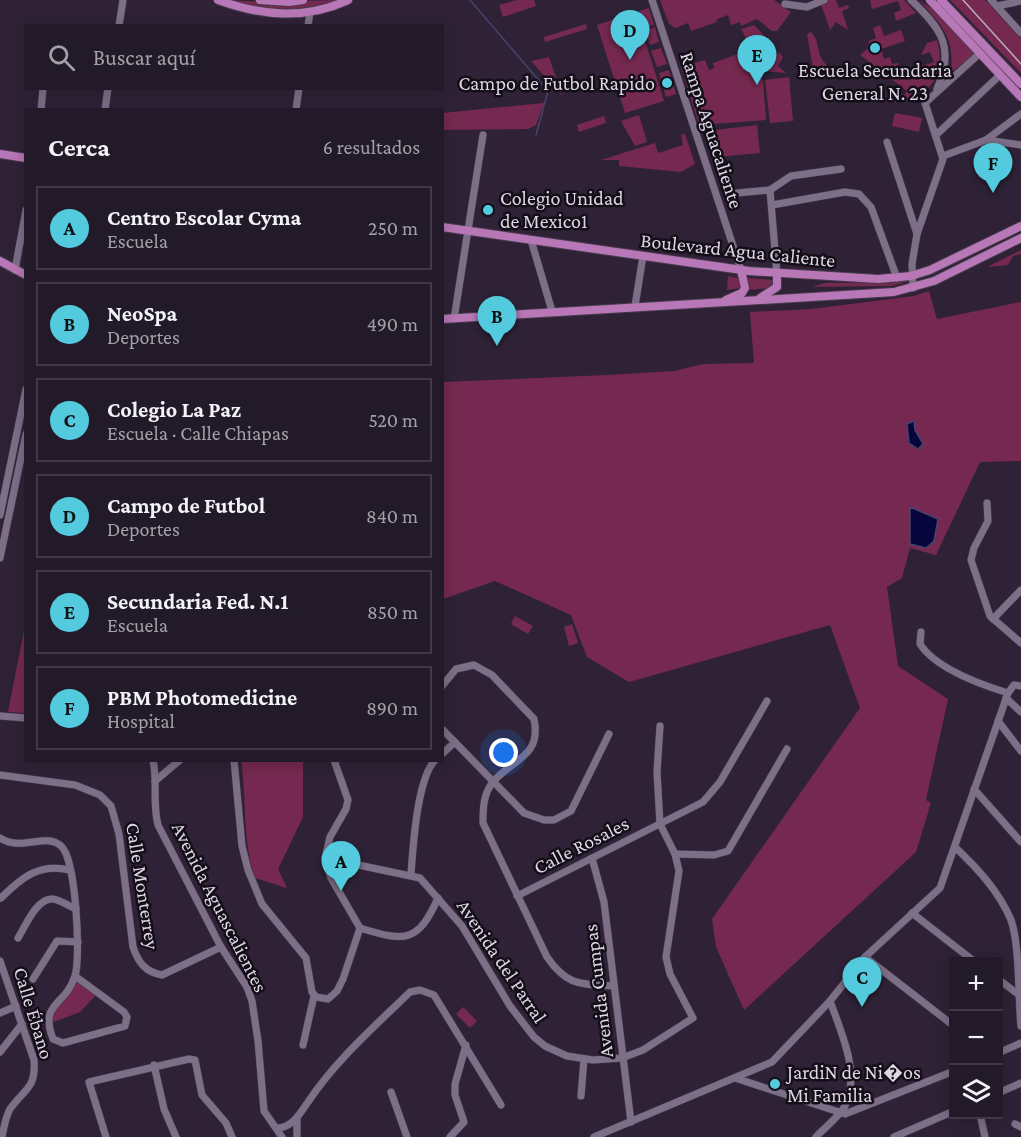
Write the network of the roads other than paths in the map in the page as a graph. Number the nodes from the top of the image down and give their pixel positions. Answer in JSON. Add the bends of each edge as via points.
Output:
{"nodes":[{"id":1,"x":123,"y":0,"type":"edge"},
{"id":2,"x":218,"y":0,"type":"edge"},
{"id":3,"x":260,"y":0,"type":"edge"},
{"id":4,"x":303,"y":0,"type":"edge"},
{"id":5,"x":348,"y":0,"type":"edge"},
{"id":6,"x":652,"y":0,"type":"edge"},
{"id":7,"x":824,"y":0,"type":"edge"},
{"id":8,"x":912,"y":0,"type":"edge"},
{"id":9,"x":930,"y":0,"type":"edge"},
{"id":10,"x":941,"y":0,"type":"edge"},
{"id":11,"x":1021,"y":2,"type":"edge"},
{"id":12,"x":994,"y":3,"type":"edge"},
{"id":13,"x":785,"y":4,"type":"dead end"},
{"id":14,"x":310,"y":12,"type":"junction"},
{"id":15,"x":119,"y":24,"type":"edge"},
{"id":16,"x":308,"y":24,"type":"edge"},
{"id":17,"x":1021,"y":33,"type":"edge"},
{"id":18,"x":979,"y":54,"type":"junction"},
{"id":19,"x":1000,"y":75,"type":"junction"},
{"id":20,"x":1021,"y":84,"type":"edge"},
{"id":21,"x":44,"y":90,"type":"edge"},
{"id":22,"x":108,"y":90,"type":"edge"},
{"id":23,"x":299,"y":90,"type":"edge"},
{"id":24,"x":936,"y":92,"type":"junction"},
{"id":25,"x":1021,"y":97,"type":"edge"},
{"id":26,"x":41,"y":108,"type":"edge"},
{"id":27,"x":105,"y":108,"type":"edge"},
{"id":28,"x":296,"y":108,"type":"edge"},
{"id":29,"x":1021,"y":114,"type":"edge"},
{"id":30,"x":483,"y":135,"type":"dead end"},
{"id":31,"x":936,"y":135,"type":"junction"},
{"id":32,"x":986,"y":140,"type":"junction"},
{"id":33,"x":887,"y":142,"type":"dead end"},
{"id":34,"x":1021,"y":145,"type":"edge"},
{"id":35,"x":0,"y":154,"type":"edge"},
{"id":36,"x":943,"y":156,"type":"junction"},
{"id":37,"x":24,"y":158,"type":"edge"},
{"id":38,"x":841,"y":169,"type":"dead end"},
{"id":39,"x":770,"y":190,"type":"junction"},
{"id":40,"x":737,"y":194,"type":"dead end"},
{"id":41,"x":772,"y":206,"type":"junction"},
{"id":42,"x":24,"y":221,"type":"edge"},
{"id":43,"x":1021,"y":226,"type":"edge"},
{"id":44,"x":444,"y":227,"type":"edge"},
{"id":45,"x":467,"y":231,"type":"junction"},
{"id":46,"x":917,"y":234,"type":"junction"},
{"id":47,"x":1021,"y":238,"type":"edge"},
{"id":48,"x":531,"y":240,"type":"junction"},
{"id":49,"x":643,"y":256,"type":"junction"},
{"id":50,"x":0,"y":261,"type":"edge"},
{"id":51,"x":15,"y":270,"type":"junction"},
{"id":52,"x":741,"y":270,"type":"junction"},
{"id":53,"x":24,"y":274,"type":"edge"},
{"id":54,"x":777,"y":275,"type":"junction"},
{"id":55,"x":911,"y":276,"type":"junction"},
{"id":56,"x":897,"y":278,"type":"junction"},
{"id":57,"x":913,"y":288,"type":"junction"},
{"id":58,"x":753,"y":301,"type":"junction"},
{"id":59,"x":720,"y":303,"type":"junction"},
{"id":60,"x":635,"y":306,"type":"junction"},
{"id":61,"x":552,"y":311,"type":"junction"},
{"id":62,"x":454,"y":319,"type":"junction"},
{"id":63,"x":444,"y":320,"type":"edge"},
{"id":64,"x":24,"y":397,"type":"edge"},
{"id":65,"x":24,"y":443,"type":"edge"},
{"id":66,"x":4,"y":481,"type":"edge"},
{"id":67,"x":16,"y":481,"type":"junction"},
{"id":68,"x":987,"y":503,"type":"dead end"},
{"id":69,"x":0,"y":515,"type":"edge"},
{"id":70,"x":0,"y":558,"type":"edge"},
{"id":71,"x":1021,"y":590,"type":"edge"},
{"id":72,"x":993,"y":619,"type":"junction"},
{"id":73,"x":921,"y":632,"type":"dead end"},
{"id":74,"x":1021,"y":643,"type":"edge"},
{"id":75,"x":444,"y":684,"type":"edge"},
{"id":76,"x":1018,"y":686,"type":"edge"},
{"id":77,"x":1007,"y":696,"type":"junction"},
{"id":78,"x":767,"y":701,"type":"dead end"},
{"id":79,"x":1021,"y":712,"type":"edge"},
{"id":80,"x":1,"y":716,"type":"edge"},
{"id":81,"x":24,"y":718,"type":"edge"},
{"id":82,"x":998,"y":721,"type":"junction"},
{"id":83,"x":660,"y":726,"type":"dead end"},
{"id":84,"x":444,"y":731,"type":"edge"},
{"id":85,"x":609,"y":734,"type":"dead end"},
{"id":86,"x":456,"y":742,"type":"junction"},
{"id":87,"x":787,"y":749,"type":"dead end"},
{"id":88,"x":1021,"y":751,"type":"edge"},
{"id":89,"x":444,"y":752,"type":"edge"},
{"id":90,"x":153,"y":762,"type":"edge"},
{"id":91,"x":178,"y":762,"type":"edge"},
{"id":92,"x":234,"y":762,"type":"edge"},
{"id":93,"x":335,"y":762,"type":"edge"},
{"id":94,"x":434,"y":762,"type":"edge"},
{"id":95,"x":0,"y":775,"type":"edge"},
{"id":96,"x":155,"y":780,"type":"junction"},
{"id":97,"x":493,"y":783,"type":"junction"},
{"id":98,"x":974,"y":789,"type":"junction"},
{"id":99,"x":660,"y":824,"type":"junction"},
{"id":100,"x":0,"y":838,"type":"edge"},
{"id":101,"x":9,"y":843,"type":"junction"},
{"id":102,"x":1021,"y":843,"type":"edge"},
{"id":103,"x":0,"y":847,"type":"edge"},
{"id":104,"x":955,"y":848,"type":"junction"},
{"id":105,"x":675,"y":854,"type":"junction"},
{"id":106,"x":325,"y":858,"type":"junction"},
{"id":107,"x":592,"y":858,"type":"junction"},
{"id":108,"x":70,"y":870,"type":"junction"},
{"id":109,"x":411,"y":874,"type":"junction"},
{"id":110,"x":517,"y":896,"type":"junction"},
{"id":111,"x":1,"y":898,"type":"edge"},
{"id":112,"x":438,"y":898,"type":"junction"},
{"id":113,"x":76,"y":909,"type":"junction"},
{"id":114,"x":912,"y":913,"type":"junction"},
{"id":115,"x":360,"y":928,"type":"junction"},
{"id":116,"x":18,"y":938,"type":"dead end"},
{"id":117,"x":78,"y":942,"type":"junction"},
{"id":118,"x":221,"y":947,"type":"junction"},
{"id":119,"x":865,"y":957,"type":"junction"},
{"id":120,"x":969,"y":957,"type":"edge"},
{"id":121,"x":0,"y":961,"type":"edge"},
{"id":122,"x":75,"y":976,"type":"junction"},
{"id":123,"x":33,"y":979,"type":"dead end"},
{"id":124,"x":1003,"y":982,"type":"edge"},
{"id":125,"x":614,"y":986,"type":"junction"},
{"id":126,"x":1018,"y":994,"type":"junction"},
{"id":127,"x":314,"y":996,"type":"junction"},
{"id":128,"x":830,"y":1001,"type":"junction"},
{"id":129,"x":16,"y":1006,"type":"junction"},
{"id":130,"x":0,"y":1013,"type":"edge"},
{"id":131,"x":949,"y":1022,"type":"edge"},
{"id":132,"x":22,"y":1024,"type":"junction"},
{"id":133,"x":1021,"y":1026,"type":"edge"},
{"id":134,"x":1021,"y":1043,"type":"edge"},
{"id":135,"x":466,"y":1044,"type":"junction"},
{"id":136,"x":303,"y":1045,"type":"dead end"},
{"id":137,"x":1003,"y":1051,"type":"edge"},
{"id":138,"x":0,"y":1052,"type":"edge"},
{"id":139,"x":584,"y":1059,"type":"junction"},
{"id":140,"x":622,"y":1059,"type":"junction"},
{"id":141,"x":154,"y":1065,"type":"junction"},
{"id":142,"x":949,"y":1073,"type":"edge"},
{"id":143,"x":735,"y":1078,"type":"junction"},
{"id":144,"x":1021,"y":1083,"type":"edge"},
{"id":145,"x":1003,"y":1091,"type":"edge"},
{"id":146,"x":391,"y":1092,"type":"dead end"},
{"id":147,"x":581,"y":1096,"type":"dead end"},
{"id":148,"x":501,"y":1105,"type":"dead end"},
{"id":149,"x":949,"y":1113,"type":"edge"},
{"id":150,"x":839,"y":1114,"type":"junction"},
{"id":151,"x":297,"y":1118,"type":"junction"},
{"id":152,"x":981,"y":1119,"type":"edge"},
{"id":153,"x":631,"y":1122,"type":"junction"},
{"id":154,"x":278,"y":1128,"type":"junction"},
{"id":155,"x":2,"y":1137,"type":"edge"},
{"id":156,"x":106,"y":1137,"type":"edge"},
{"id":157,"x":176,"y":1137,"type":"edge"},
{"id":158,"x":232,"y":1137,"type":"edge"},
{"id":159,"x":282,"y":1137,"type":"edge"},
{"id":160,"x":297,"y":1137,"type":"edge"},
{"id":161,"x":408,"y":1137,"type":"edge"},
{"id":162,"x":450,"y":1137,"type":"edge"},
{"id":163,"x":594,"y":1137,"type":"edge"},
{"id":164,"x":816,"y":1137,"type":"edge"},
{"id":165,"x":894,"y":1137,"type":"edge"},
{"id":166,"x":985,"y":1137,"type":"edge"}],
"edges":[{"from":1,"to":15,"type":"street"},
{"from":2,"to":14,"type":"main road","via":[[258,12]]},
{"from":3,"to":4,"type":"main road"},
{"from":5,"to":14,"type":"main road"},
{"from":6,"to":52,"type":"street","name":"Rampa Aguacaliente"},
{"from":7,"to":13,"type":"street","via":[[807,7]]},
{"from":8,"to":24,"type":"street","via":[[943,39],[946,66]]},
{"from":9,"to":18,"type":"main road"},
{"from":10,"to":20,"type":"main road"},
{"from":11,"to":12,"type":"street"},
{"from":12,"to":17,"type":"street"},
{"from":14,"to":16,"type":"street"},
{"from":18,"to":19,"type":"main road"},
{"from":18,"to":24,"type":"street"},
{"from":19,"to":25,"type":"main road"},
{"from":19,"to":31,"type":"street"},
{"from":21,"to":26,"type":"street"},
{"from":22,"to":27,"type":"street"},
{"from":23,"to":28,"type":"street"},
{"from":24,"to":31,"type":"street","via":[[925,103]]},
{"from":29,"to":32,"type":"street"},
{"from":30,"to":45,"type":"street"},
{"from":31,"to":36,"type":"street"},
{"from":32,"to":34,"type":"street"},
{"from":32,"to":36,"type":"street"},
{"from":33,"to":46,"type":"street"},
{"from":35,"to":37,"type":"main road"},
{"from":36,"to":46,"type":"street"},
{"from":38,"to":39,"type":"street","via":[[791,176]]},
{"from":39,"to":40,"type":"street"},
{"from":39,"to":41,"type":"street"},
{"from":41,"to":54,"type":"street"},
{"from":41,"to":56,"type":"street","via":[[845,192],[860,194],[872,207]]},
{"from":42,"to":51,"type":"street"},
{"from":43,"to":55,"type":"main road","name":"Boulevard Agua Caliente"},
{"from":44,"to":45,"type":"main road","name":"Boulevard Agua Caliente"},
{"from":45,"to":48,"type":"main road","name":"Boulevard Agua Caliente"},
{"from":45,"to":62,"type":"street"},
{"from":46,"to":55,"type":"street"},
{"from":47,"to":57,"type":"main road","name":"Boulevard Agua Caliente"},
{"from":48,"to":49,"type":"main road","name":"Boulevard Agua Caliente"},
{"from":48,"to":61,"type":"street"},
{"from":49,"to":52,"type":"main road","name":"Boulevard Agua Caliente"},
{"from":49,"to":60,"type":"street"},
{"from":50,"to":51,"type":"main road"},
{"from":51,"to":53,"type":"main road"},
{"from":52,"to":54,"type":"main road","name":"Boulevard Agua Caliente"},
{"from":52,"to":59,"type":"main road","via":[[745,288]]},
{"from":54,"to":56,"type":"main road","name":"Boulevard Agua Caliente"},
{"from":54,"to":58,"type":"main road","via":[[777,287]]},
{"from":55,"to":56,"type":"main road","name":"Boulevard Agua Caliente"},
{"from":55,"to":57,"type":"street"},
{"from":57,"to":58,"type":"main road","name":"Boulevard Agua Caliente"},
{"from":58,"to":59,"type":"main road","name":"Boulevard Agua Caliente"},
{"from":59,"to":60,"type":"main road","name":"Boulevard Agua Caliente"},
{"from":60,"to":61,"type":"main road","name":"Boulevard Agua Caliente"},
{"from":61,"to":62,"type":"main road","name":"Boulevard Agua Caliente"},
{"from":62,"to":63,"type":"main road","name":"Boulevard Agua Caliente"},
{"from":64,"to":66,"type":"street"},
{"from":65,"to":67,"type":"street"},
{"from":66,"to":67,"type":"street"},
{"from":66,"to":69,"type":"street"},
{"from":67,"to":70,"type":"street"},
{"from":68,"to":72,"type":"street","via":[[988,521],[971,560]]},
{"from":71,"to":72,"type":"street"},
{"from":72,"to":74,"type":"street"},
{"from":73,"to":77,"type":"street","via":[[920,644],[933,657],[977,684]]},
{"from":75,"to":97,"type":"street","via":[[456,669],[474,665],[492,675],[534,719],[533,746]]},
{"from":76,"to":77,"type":"street"},
{"from":77,"to":79,"type":"street"},
{"from":77,"to":82,"type":"street"},
{"from":78,"to":99,"type":"street","name":"Calle Rosales","via":[[710,795]]},
{"from":80,"to":81,"type":"street"},
{"from":82,"to":88,"type":"street"},
{"from":82,"to":98,"type":"street"},
{"from":83,"to":99,"type":"street"},
{"from":84,"to":86,"type":"street"},
{"from":85,"to":97,"type":"street","via":[[576,804],[564,817],[544,820],[524,813]]},
{"from":86,"to":89,"type":"street"},
{"from":86,"to":97,"type":"street"},
{"from":87,"to":105,"type":"street","via":[[728,851],[714,855]]},
{"from":90,"to":96,"type":"street","name":"Avenida Aguascalientes"},
{"from":91,"to":96,"type":"street"},
{"from":92,"to":127,"type":"street","via":[[248,870],[262,904],[306,958]]},
{"from":93,"to":106,"type":"street","via":[[348,800],[330,837]]},
{"from":94,"to":109,"type":"street","via":[[424,785]]},
{"from":95,"to":118,"type":"street","name":"Calle Monterrey","via":[[82,787],[100,795],[111,806],[119,834],[132,947],[145,969],[162,975]]},
{"from":96,"to":118,"type":"street","name":"Avenida Aguascalientes","via":[[153,806],[158,825]]},
{"from":97,"to":110,"type":"street","via":[[483,803],[483,823]]},
{"from":98,"to":102,"type":"street"},
{"from":98,"to":104,"type":"street"},
{"from":99,"to":105,"type":"street","name":"Avenida del Parral"},
{"from":99,"to":107,"type":"street","name":"Calle Rosales"},
{"from":100,"to":101,"type":"street"},
{"from":101,"to":103,"type":"street"},
{"from":101,"to":108,"type":"street","via":[[46,841],[62,846]]},
{"from":104,"to":114,"type":"street","via":[[940,888]]},
{"from":104,"to":126,"type":"street","via":[[985,878],[1004,905],[1011,922]]},
{"from":105,"to":140,"type":"street","name":"Avenida del Parral","via":[[679,880],[666,957],[670,974],[693,1018]]},
{"from":106,"to":109,"type":"street","name":"Avenida del Parral"},
{"from":106,"to":115,"type":"street","via":[[331,878]]},
{"from":107,"to":110,"type":"street","name":"Calle Rosales"},
{"from":107,"to":125,"type":"street","name":"Avenida Cumpas","via":[[604,902]]},
{"from":108,"to":111,"type":"street","via":[[50,867],[29,873]]},
{"from":108,"to":113,"type":"street"},
{"from":109,"to":112,"type":"street","name":"Avenida del Parral"},
{"from":110,"to":125,"type":"street","via":[[557,972],[578,984]]},
{"from":112,"to":115,"type":"street","via":[[428,921],[411,935],[396,938]]},
{"from":112,"to":139,"type":"street","name":"Avenida del Parral","via":[[462,926],[510,1006],[534,1037],[567,1056]]},
{"from":113,"to":116,"type":"street","via":[[54,899],[47,900],[36,909]]},
{"from":113,"to":117,"type":"street"},
{"from":114,"to":119,"type":"street"},
{"from":114,"to":120,"type":"street"},
{"from":115,"to":127,"type":"street","via":[[337,991],[328,999]]},
{"from":117,"to":122,"type":"street"},
{"from":117,"to":123,"type":"street","via":[[57,941]]},
{"from":118,"to":154,"type":"street","name":"Avenida Aguascalientes","via":[[252,1001],[264,1111]]},
{"from":119,"to":128,"type":"street"},
{"from":119,"to":131,"type":"street"},
{"from":121,"to":129,"type":"street","name":"Calle Ébano"},
{"from":122,"to":122,"type":"street","via":[[48,1014],[53,1040],[63,1043],[125,1026],[124,1012]]},
{"from":124,"to":126,"type":"street"},
{"from":125,"to":140,"type":"street","name":"Avenida Cumpas"},
{"from":126,"to":133,"type":"street"},
{"from":127,"to":136,"type":"street"},
{"from":128,"to":143,"type":"street","via":[[781,1055],[762,1068]]},
{"from":128,"to":150,"type":"street","via":[[850,1071],[848,1096]]},
{"from":129,"to":130,"type":"street"},
{"from":129,"to":132,"type":"street","name":"Calle Ébano"},
{"from":132,"to":138,"type":"street"},
{"from":132,"to":155,"type":"street","name":"Calle Ébano","via":[[34,1060],[35,1077],[32,1086],[10,1110]]},
{"from":134,"to":137,"type":"street"},
{"from":135,"to":148,"type":"street"},
{"from":135,"to":151,"type":"street","via":[[434,995],[420,990],[410,992],[328,1073]]},
{"from":135,"to":162,"type":"street","via":[[454,1095],[464,1122]]},
{"from":139,"to":140,"type":"street","name":"Avenida del Parral"},
{"from":139,"to":147,"type":"street"},
{"from":140,"to":153,"type":"street","name":"Avenida Cumpas"},
{"from":141,"to":156,"type":"street","via":[[89,1082]]},
{"from":141,"to":157,"type":"street","via":[[164,1109]]},
{"from":141,"to":158,"type":"street","via":[[195,1060],[202,1095],[226,1122]]},
{"from":142,"to":150,"type":"street"},
{"from":143,"to":150,"type":"street"},
{"from":143,"to":153,"type":"street"},
{"from":144,"to":145,"type":"street"},
{"from":146,"to":161,"type":"street"},
{"from":149,"to":165,"type":"street"},
{"from":150,"to":164,"type":"street"},
{"from":151,"to":154,"type":"street"},
{"from":151,"to":160,"type":"street"},
{"from":152,"to":166,"type":"street"},
{"from":153,"to":163,"type":"street"},
{"from":154,"to":159,"type":"street","name":"Avenida Aguascalientes"}]}
